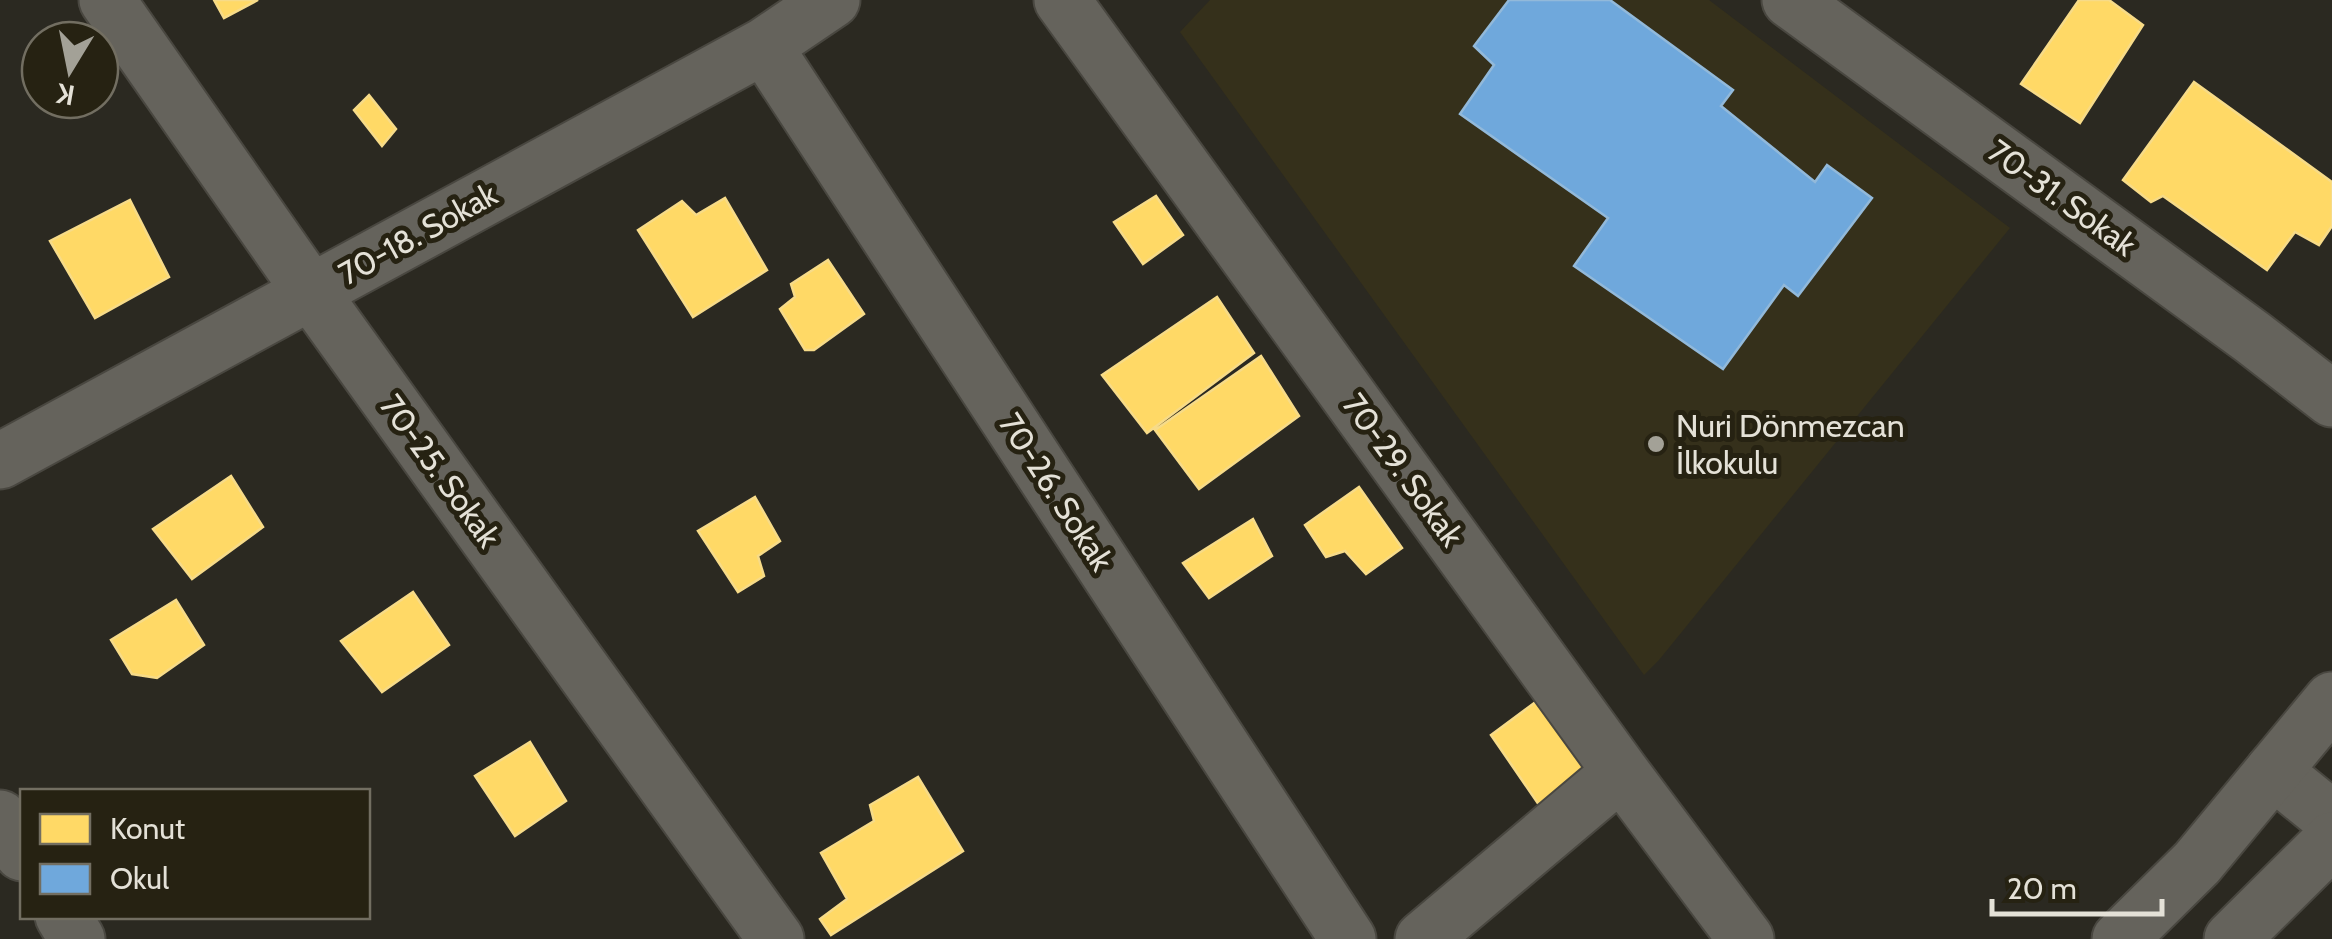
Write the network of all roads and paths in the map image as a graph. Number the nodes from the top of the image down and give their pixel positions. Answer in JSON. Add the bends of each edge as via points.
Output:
{"nodes":[{"id":1,"x":106,"y":0,"type":"edge"},
{"id":2,"x":832,"y":0,"type":"edge"},
{"id":3,"x":1062,"y":0,"type":"edge"},
{"id":4,"x":1790,"y":0,"type":"edge"},
{"id":5,"x":764,"y":46,"type":"junction"},
{"id":6,"x":312,"y":292,"type":"junction"},
{"id":7,"x":2332,"y":400,"type":"edge"},
{"id":8,"x":0,"y":461,"type":"edge"},
{"id":9,"x":2332,"y":700,"type":"edge"},
{"id":10,"x":2273,"y":771,"type":"junction"},
{"id":11,"x":1621,"y":772,"type":"junction"},
{"id":12,"x":0,"y":818,"type":"edge"},
{"id":13,"x":2332,"y":819,"type":"edge"},
{"id":14,"x":2332,"y":840,"type":"edge"},
{"id":15,"x":20,"y":850,"type":"edge"},
{"id":16,"x":776,"y":939,"type":"edge"},
{"id":17,"x":1348,"y":939,"type":"edge"},
{"id":18,"x":1423,"y":939,"type":"edge"},
{"id":19,"x":1746,"y":939,"type":"edge"},
{"id":20,"x":2120,"y":939,"type":"edge"},
{"id":21,"x":2232,"y":939,"type":"edge"}],
"edges":[{"from":1,"to":6,"type":"street","name":"70-25. Sokak"},
{"from":2,"to":5,"type":"street","name":"70-18. Sokak"},
{"from":3,"to":11,"type":"street","name":"70-29. Sokak"},
{"from":4,"to":7,"type":"street","name":"70-31. Sokak"},
{"from":5,"to":6,"type":"street","name":"70-18. Sokak"},
{"from":5,"to":17,"type":"street","name":"70-26. Sokak"},
{"from":6,"to":8,"type":"street","name":"70-18. Sokak"},
{"from":6,"to":16,"type":"street","name":"70-25. Sokak"},
{"from":9,"to":10,"type":"street"},
{"from":10,"to":13,"type":"street"},
{"from":10,"to":20,"type":"street","via":[[2196,863]]},
{"from":11,"to":18,"type":"street"},
{"from":11,"to":19,"type":"street","name":"70-29. Sokak"},
{"from":12,"to":15,"type":"street"},
{"from":14,"to":21,"type":"street"}]}
